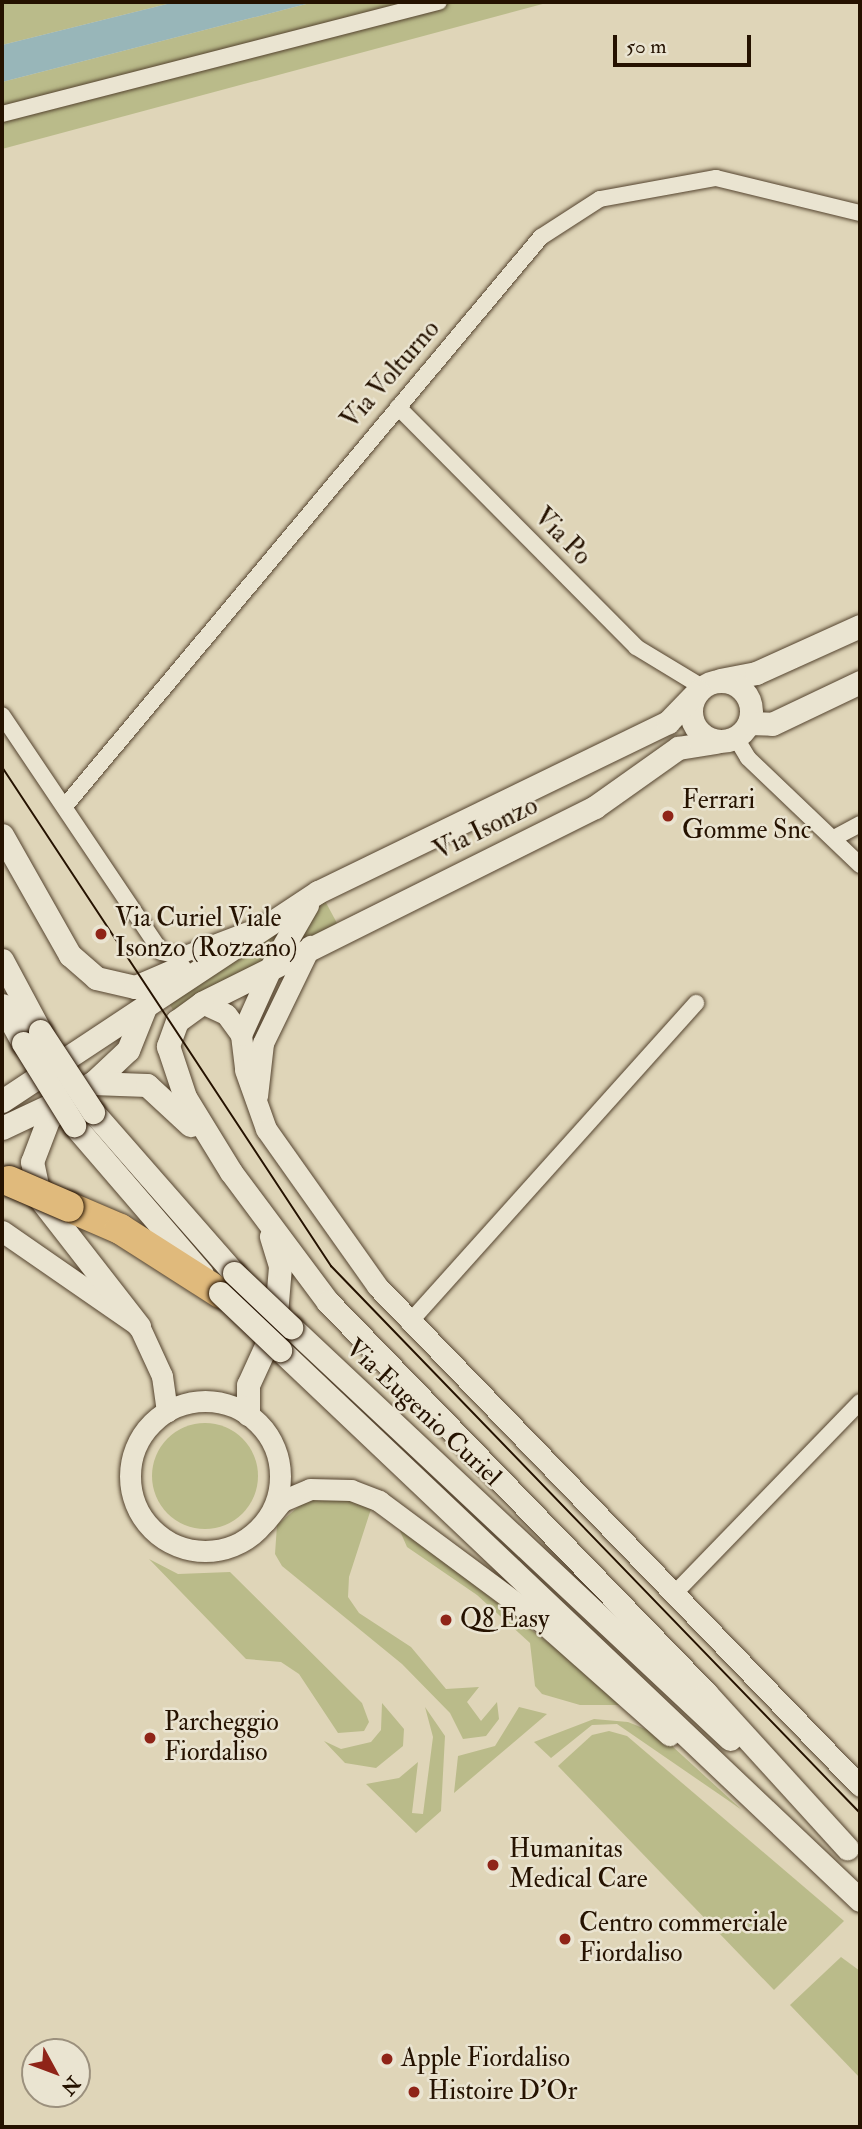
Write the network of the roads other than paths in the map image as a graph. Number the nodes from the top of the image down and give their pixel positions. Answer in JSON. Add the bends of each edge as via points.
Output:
{"nodes":[{"id":1,"x":439,"y":2,"type":"edge"},
{"id":2,"x":2,"y":114,"type":"edge"},
{"id":3,"x":860,"y":213,"type":"edge"},
{"id":4,"x":398,"y":407,"type":"junction"},
{"id":5,"x":860,"y":626,"type":"edge"},
{"id":6,"x":860,"y":682,"type":"edge"},
{"id":7,"x":706,"y":686,"type":"junction"},
{"id":8,"x":2,"y":715,"type":"edge"},
{"id":9,"x":734,"y":734,"type":"junction"},
{"id":10,"x":65,"y":806,"type":"junction"},
{"id":11,"x":860,"y":824,"type":"edge"},
{"id":12,"x":2,"y":835,"type":"edge"},
{"id":13,"x":834,"y":838,"type":"junction"},
{"id":14,"x":860,"y":865,"type":"edge"},
{"id":15,"x":318,"y":892,"type":"junction"},
{"id":16,"x":279,"y":918,"type":"junction"},
{"id":17,"x":310,"y":946,"type":"junction"},
{"id":18,"x":2,"y":960,"type":"edge"},
{"id":19,"x":273,"y":964,"type":"junction"},
{"id":20,"x":202,"y":1003,"type":"junction"},
{"id":21,"x":696,"y":1003,"type":"dead end"},
{"id":22,"x":2,"y":1005,"type":"edge"},
{"id":23,"x":146,"y":1005,"type":"junction"},
{"id":24,"x":241,"y":1035,"type":"junction"},
{"id":25,"x":32,"y":1037,"type":"junction"},
{"id":26,"x":92,"y":1083,"type":"junction"},
{"id":27,"x":65,"y":1098,"type":"junction"},
{"id":28,"x":2,"y":1101,"type":"edge"},
{"id":29,"x":256,"y":1105,"type":"junction"},
{"id":30,"x":2,"y":1128,"type":"edge"},
{"id":31,"x":231,"y":1172,"type":"junction"},
{"id":32,"x":5,"y":1179,"type":"edge"},
{"id":33,"x":265,"y":1221,"type":"junction"},
{"id":34,"x":2,"y":1231,"type":"edge"},
{"id":35,"x":227,"y":1283,"type":"junction"},
{"id":36,"x":409,"y":1323,"type":"junction"},
{"id":37,"x":139,"y":1326,"type":"junction"},
{"id":38,"x":860,"y":1402,"type":"edge"},
{"id":39,"x":167,"y":1412,"type":"junction"},
{"id":40,"x":248,"y":1414,"type":"junction"},
{"id":41,"x":265,"y":1522,"type":"junction"},
{"id":42,"x":674,"y":1594,"type":"junction"},
{"id":43,"x":670,"y":1735,"type":"dead end"},
{"id":44,"x":860,"y":1786,"type":"edge"},
{"id":45,"x":854,"y":1854,"type":"edge"},
{"id":46,"x":860,"y":1900,"type":"edge"}],
"edges":[{"from":1,"to":2,"type":"street"},
{"from":3,"to":4,"type":"street","name":"Via Volturno","via":[[716,178],[600,199],[541,237]]},
{"from":4,"to":7,"type":"street","name":"Via Po","via":[[636,647]]},
{"from":4,"to":10,"type":"street","name":"Via Volturno"},
{"from":5,"to":7,"type":"main road","via":[[756,673]]},
{"from":6,"to":9,"type":"main road","name":"Via Isonzo","via":[[772,724]]},
{"from":7,"to":9,"type":"main road","via":[[746,693]]},
{"from":7,"to":9,"type":"main road","via":[[691,708],[694,726]]},
{"from":7,"to":15,"type":"main road","name":"Via Isonzo","via":[[668,722]]},
{"from":8,"to":10,"type":"street"},
{"from":9,"to":13,"type":"street","via":[[748,758]]},
{"from":9,"to":17,"type":"main road","name":"Via Isonzo","via":[[690,742],[595,807]]},
{"from":10,"to":16,"type":"street","via":[[160,952],[180,956]]},
{"from":11,"to":13,"type":"street"},
{"from":12,"to":16,"type":"main road","via":[[71,955],[115,985],[151,982]]},
{"from":13,"to":14,"type":"street"},
{"from":15,"to":16,"type":"main road","name":"Via Isonzo"},
{"from":15,"to":19,"type":"main road","name":"Via Isonzo","via":[[296,917]]},
{"from":16,"to":23,"type":"main road","name":"Via Isonzo"},
{"from":17,"to":19,"type":"main road","name":"Via Isonzo"},
{"from":17,"to":29,"type":"street","via":[[263,1043]]},
{"from":18,"to":25,"type":"main road","name":"Via Eugenio Curiel"},
{"from":19,"to":20,"type":"main road","name":"Via Isonzo"},
{"from":19,"to":24,"type":"street"},
{"from":20,"to":24,"type":"street","via":[[226,1014]]},
{"from":20,"to":31,"type":"main road","name":"Via Isonzo","via":[[177,1021],[169,1046],[173,1073]]},
{"from":21,"to":36,"type":"street"},
{"from":22,"to":25,"type":"main road","name":"Via Eugenio Curiel"},
{"from":23,"to":26,"type":"main road","via":[[128,1050]]},
{"from":23,"to":28,"type":"main road","name":"Via Isonzo"},
{"from":24,"to":29,"type":"street","name":"Via Eugenio Curiel"},
{"from":25,"to":35,"type":"main road","name":"Via Eugenio Curiel","bridge":true,"via":[[83,1119]]},
{"from":26,"to":27,"type":"main road"},
{"from":26,"to":31,"type":"main road","via":[[147,1085]]},
{"from":27,"to":30,"type":"main road"},
{"from":27,"to":37,"type":"main road","via":[[38,1138],[32,1162],[40,1199]]},
{"from":29,"to":36,"type":"street","name":"Via Eugenio Curiel","via":[[285,1159],[350,1252]]},
{"from":31,"to":33,"type":"main road"},
{"from":32,"to":35,"type":"highway","bridge":true,"via":[[120,1229]]},
{"from":33,"to":40,"type":"main road","via":[[279,1283],[275,1326],[248,1385]]},
{"from":33,"to":45,"type":"main road","via":[[344,1321],[725,1712]]},
{"from":34,"to":37,"type":"street"},
{"from":35,"to":45,"type":"main road","name":"Via Eugenio Curiel","bridge":true,"via":[[292,1327]]},
{"from":35,"to":46,"type":"main road","name":"Via Eugenio Curiel","bridge":true,"via":[[280,1350]]},
{"from":36,"to":42,"type":"street","name":"Via Eugenio Curiel"},
{"from":37,"to":39,"type":"street","via":[[162,1376]]},
{"from":38,"to":42,"type":"street"},
{"from":39,"to":40,"type":"street","via":[[208,1401]]},
{"from":39,"to":41,"type":"street","via":[[151,1424],[132,1461],[134,1502],[144,1520],[166,1540],[195,1551],[234,1546]]},
{"from":40,"to":41,"type":"street","via":[[266,1431],[279,1465],[277,1501]]},
{"from":41,"to":43,"type":"street","via":[[282,1501],[310,1489],[351,1490],[379,1501],[543,1623]]},
{"from":42,"to":44,"type":"street","name":"Via Eugenio Curiel"}]}
